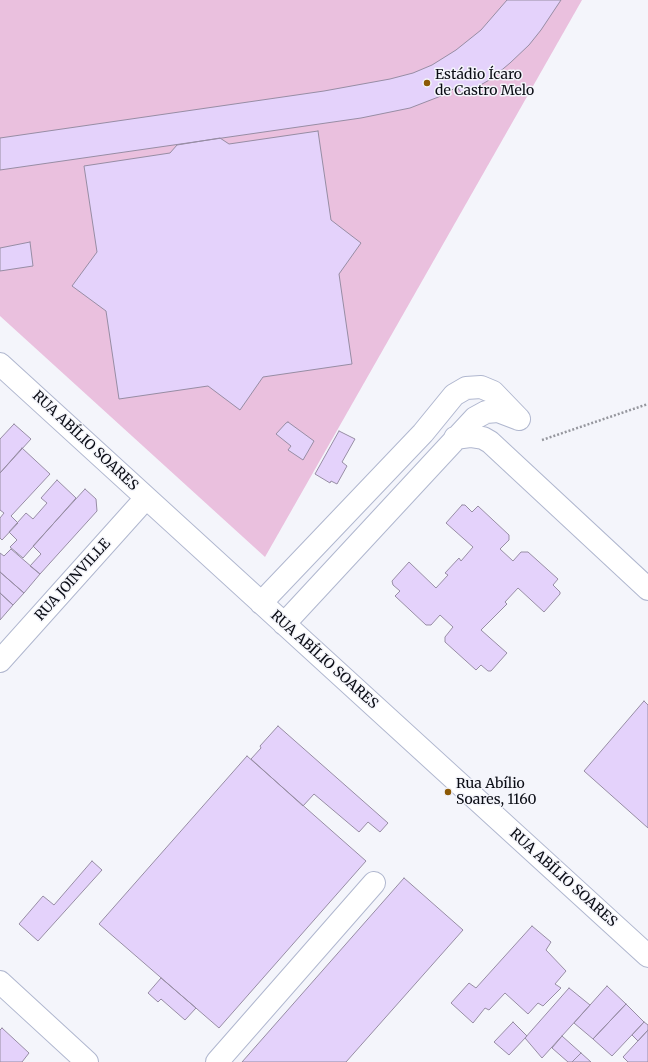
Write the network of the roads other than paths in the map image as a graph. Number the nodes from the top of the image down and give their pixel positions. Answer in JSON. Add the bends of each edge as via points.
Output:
{"nodes":[{"id":1,"x":0,"y":364,"type":"edge"},
{"id":2,"x":455,"y":438,"type":"junction"},
{"id":3,"x":146,"y":498,"type":"junction"},
{"id":4,"x":357,"y":502,"type":"junction"},
{"id":5,"x":379,"y":523,"type":"junction"},
{"id":6,"x":648,"y":589,"type":"edge"},
{"id":7,"x":261,"y":602,"type":"junction"},
{"id":8,"x":284,"y":624,"type":"junction"},
{"id":9,"x":0,"y":661,"type":"edge"},
{"id":10,"x":374,"y":882,"type":"dead end"},
{"id":11,"x":648,"y":956,"type":"edge"},
{"id":12,"x":0,"y":982,"type":"edge"},
{"id":13,"x":87,"y":1062,"type":"edge"},
{"id":14,"x":217,"y":1062,"type":"edge"}],
"edges":[{"from":1,"to":3,"type":"street","name":"RUA ABÍLIO SOARES"},
{"from":2,"to":4,"type":"street","via":[[475,418],[486,412],[498,411],[519,419],[493,392],[481,387],[466,388],[454,395],[423,433]]},
{"from":2,"to":5,"type":"street"},
{"from":2,"to":6,"type":"street","via":[[470,436],[490,442]]},
{"from":3,"to":7,"type":"street","name":"RUA ABÍLIO SOARES"},
{"from":3,"to":9,"type":"street","name":"RUA JOINVILLE"},
{"from":4,"to":5,"type":"street"},
{"from":4,"to":7,"type":"street"},
{"from":5,"to":8,"type":"street"},
{"from":7,"to":8,"type":"street","name":"RUA ABÍLIO SOARES"},
{"from":8,"to":11,"type":"street","name":"RUA ABÍLIO SOARES"},
{"from":10,"to":14,"type":"street"},
{"from":12,"to":13,"type":"street"}]}
